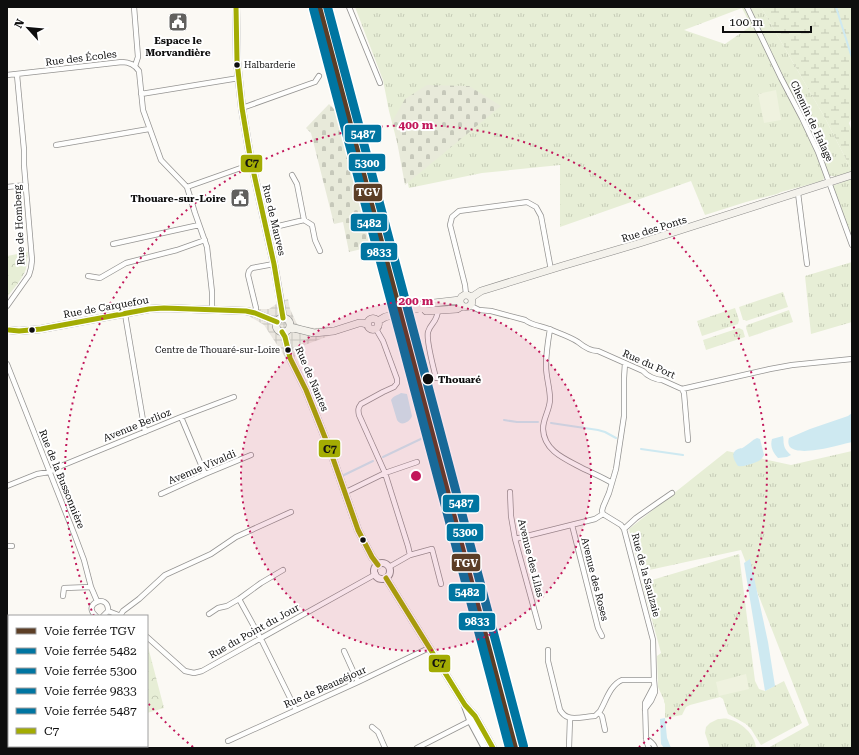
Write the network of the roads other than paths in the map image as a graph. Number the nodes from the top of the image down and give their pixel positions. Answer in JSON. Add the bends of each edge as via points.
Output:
{"nodes":[{"id":1,"x":134,"y":7,"type":"edge"},
{"id":2,"x":236,"y":7,"type":"edge"},
{"id":3,"x":349,"y":7,"type":"edge"},
{"id":4,"x":747,"y":7,"type":"edge"},
{"id":5,"x":135,"y":66,"type":"junction"},
{"id":6,"x":17,"y":74,"type":"junction"},
{"id":7,"x":7,"y":75,"type":"edge"},
{"id":8,"x":318,"y":76,"type":"dead end"},
{"id":9,"x":239,"y":78,"type":"junction"},
{"id":10,"x":380,"y":83,"type":"dead end"},
{"id":11,"x":141,"y":94,"type":"junction"},
{"id":12,"x":242,"y":108,"type":"junction"},
{"id":13,"x":149,"y":129,"type":"junction"},
{"id":14,"x":56,"y":145,"type":"dead end"},
{"id":15,"x":252,"y":164,"type":"junction"},
{"id":16,"x":292,"y":175,"type":"dead end"},
{"id":17,"x":852,"y":175,"type":"edge"},
{"id":18,"x":830,"y":183,"type":"junction"},
{"id":19,"x":26,"y":185,"type":"junction"},
{"id":20,"x":187,"y":186,"type":"junction"},
{"id":21,"x":7,"y":187,"type":"edge"},
{"id":22,"x":798,"y":193,"type":"junction"},
{"id":23,"x":304,"y":220,"type":"junction"},
{"id":24,"x":199,"y":225,"type":"junction"},
{"id":25,"x":266,"y":229,"type":"junction"},
{"id":26,"x":205,"y":240,"type":"junction"},
{"id":27,"x":113,"y":244,"type":"dead end"},
{"id":28,"x":852,"y":245,"type":"edge"},
{"id":29,"x":320,"y":251,"type":"dead end"},
{"id":30,"x":274,"y":264,"type":"junction"},
{"id":31,"x":807,"y":264,"type":"dead end"},
{"id":32,"x":551,"y":270,"type":"junction"},
{"id":33,"x":88,"y":276,"type":"dead end"},
{"id":34,"x":469,"y":296,"type":"junction"},
{"id":35,"x":461,"y":303,"type":"junction"},
{"id":36,"x":7,"y":306,"type":"edge"},
{"id":37,"x":471,"y":306,"type":"junction"},
{"id":38,"x":419,"y":308,"type":"junction"},
{"id":39,"x":212,"y":310,"type":"junction"},
{"id":40,"x":438,"y":310,"type":"junction"},
{"id":41,"x":252,"y":313,"type":"junction"},
{"id":42,"x":125,"y":314,"type":"junction"},
{"id":43,"x":280,"y":320,"type":"junction"},
{"id":44,"x":378,"y":321,"type":"junction"},
{"id":45,"x":367,"y":324,"type":"junction"},
{"id":46,"x":290,"y":327,"type":"junction"},
{"id":47,"x":376,"y":329,"type":"junction"},
{"id":48,"x":550,"y":329,"type":"junction"},
{"id":49,"x":8,"y":330,"type":"edge"},
{"id":50,"x":282,"y":332,"type":"junction"},
{"id":51,"x":852,"y":359,"type":"edge"},
{"id":52,"x":625,"y":363,"type":"junction"},
{"id":53,"x":7,"y":364,"type":"edge"},
{"id":54,"x":436,"y":378,"type":"dead end"},
{"id":55,"x":682,"y":389,"type":"junction"},
{"id":56,"x":234,"y":397,"type":"dead end"},
{"id":57,"x":181,"y":417,"type":"junction"},
{"id":58,"x":145,"y":432,"type":"junction"},
{"id":59,"x":688,"y":440,"type":"dead end"},
{"id":60,"x":251,"y":455,"type":"dead end"},
{"id":61,"x":417,"y":462,"type":"dead end"},
{"id":62,"x":49,"y":472,"type":"junction"},
{"id":63,"x":385,"y":473,"type":"junction"},
{"id":64,"x":205,"y":474,"type":"junction"},
{"id":65,"x":612,"y":483,"type":"junction"},
{"id":66,"x":7,"y":486,"type":"edge"},
{"id":67,"x":510,"y":492,"type":"dead end"},
{"id":68,"x":344,"y":493,"type":"junction"},
{"id":69,"x":672,"y":493,"type":"dead end"},
{"id":70,"x":161,"y":494,"type":"dead end"},
{"id":71,"x":291,"y":512,"type":"dead end"},
{"id":72,"x":603,"y":514,"type":"junction"},
{"id":73,"x":572,"y":525,"type":"junction"},
{"id":74,"x":624,"y":529,"type":"junction"},
{"id":75,"x":516,"y":539,"type":"junction"},
{"id":76,"x":211,"y":554,"type":"junction"},
{"id":77,"x":410,"y":555,"type":"junction"},
{"id":78,"x":214,"y":559,"type":"dead end"},
{"id":79,"x":378,"y":565,"type":"junction"},
{"id":80,"x":389,"y":567,"type":"junction"},
{"id":81,"x":283,"y":570,"type":"dead end"},
{"id":82,"x":376,"y":574,"type":"junction"},
{"id":83,"x":387,"y":581,"type":"junction"},
{"id":84,"x":441,"y":584,"type":"dead end"},
{"id":85,"x":91,"y":588,"type":"junction"},
{"id":86,"x":63,"y":596,"type":"dead end"},
{"id":87,"x":239,"y":599,"type":"junction"},
{"id":88,"x":97,"y":601,"type":"junction"},
{"id":89,"x":108,"y":611,"type":"junction"},
{"id":90,"x":209,"y":614,"type":"dead end"},
{"id":91,"x":95,"y":615,"type":"edge"},
{"id":92,"x":104,"y":615,"type":"edge"},
{"id":93,"x":118,"y":615,"type":"edge"},
{"id":94,"x":121,"y":615,"type":"edge"},
{"id":95,"x":539,"y":627,"type":"dead end"},
{"id":96,"x":602,"y":636,"type":"dead end"},
{"id":97,"x":148,"y":638,"type":"edge"},
{"id":98,"x":261,"y":638,"type":"junction"},
{"id":99,"x":429,"y":648,"type":"junction"},
{"id":100,"x":548,"y":650,"type":"dead end"},
{"id":101,"x":344,"y":651,"type":"dead end"},
{"id":102,"x":654,"y":680,"type":"junction"},
{"id":103,"x":358,"y":682,"type":"junction"},
{"id":104,"x":296,"y":710,"type":"junction"},
{"id":105,"x":599,"y":713,"type":"junction"},
{"id":106,"x":472,"y":718,"type":"junction"},
{"id":107,"x":570,"y":718,"type":"junction"},
{"id":108,"x":372,"y":727,"type":"dead end"},
{"id":109,"x":605,"y":730,"type":"dead end"},
{"id":110,"x":646,"y":738,"type":"junction"},
{"id":111,"x":228,"y":741,"type":"dead end"},
{"id":112,"x":385,"y":748,"type":"edge"},
{"id":113,"x":417,"y":748,"type":"edge"},
{"id":114,"x":485,"y":748,"type":"edge"},
{"id":115,"x":493,"y":748,"type":"edge"},
{"id":116,"x":569,"y":748,"type":"edge"},
{"id":117,"x":649,"y":748,"type":"edge"},
{"id":118,"x":655,"y":748,"type":"edge"}],
"edges":[{"from":1,"to":5,"type":"street","via":[[138,57]]},
{"from":2,"to":9,"type":"street","name":"Rue de Mauves"},
{"from":3,"to":10,"type":"street"},
{"from":4,"to":18,"type":"street","name":"Chemin de Halage","via":[[802,118]]},
{"from":5,"to":6,"type":"street","name":"Rue des Écoles","via":[[118,62]]},
{"from":5,"to":11,"type":"street","via":[[139,71]]},
{"from":6,"to":7,"type":"street"},
{"from":6,"to":19,"type":"street","name":"Rue de Homberg"},
{"from":8,"to":12,"type":"street","via":[[315,82]]},
{"from":9,"to":11,"type":"street"},
{"from":9,"to":12,"type":"street","name":"Rue de Mauves"},
{"from":11,"to":13,"type":"street"},
{"from":12,"to":15,"type":"street","name":"Rue de Mauves"},
{"from":13,"to":14,"type":"street"},
{"from":13,"to":20,"type":"street","via":[[160,160]]},
{"from":15,"to":20,"type":"street"},
{"from":15,"to":25,"type":"street","name":"Rue de Mauves"},
{"from":16,"to":23,"type":"street","via":[[297,184]]},
{"from":17,"to":18,"type":"main road","name":"Rue des Ponts"},
{"from":18,"to":22,"type":"main road","name":"Rue des Ponts"},
{"from":18,"to":28,"type":"street","name":"Chemin de Halage"},
{"from":19,"to":21,"type":"street"},
{"from":19,"to":36,"type":"street","name":"Rue de Homberg","via":[[31,268],[29,275]]},
{"from":20,"to":24,"type":"street"},
{"from":22,"to":31,"type":"street"},
{"from":22,"to":32,"type":"main road","name":"Rue des Ponts"},
{"from":23,"to":25,"type":"street"},
{"from":23,"to":29,"type":"street","via":[[312,225]]},
{"from":24,"to":26,"type":"street"},
{"from":24,"to":27,"type":"street"},
{"from":25,"to":30,"type":"street","name":"Rue de Mauves"},
{"from":26,"to":33,"type":"street","via":[[126,263],[100,278]]},
{"from":26,"to":39,"type":"street"},
{"from":30,"to":41,"type":"street","via":[[252,268],[249,271],[256,308]]},
{"from":30,"to":43,"type":"street","name":"Rue de Mauves","via":[[282,310]]},
{"from":32,"to":34,"type":"main road","name":"Rue des Ponts"},
{"from":32,"to":34,"type":"street","via":[[536,207],[527,202],[459,211],[454,213],[450,225]]},
{"from":34,"to":35,"type":"main road","via":[[462,296]]},
{"from":34,"to":37,"type":"main road","via":[[473,302]]},
{"from":35,"to":37,"type":"main road","via":[[467,307]]},
{"from":35,"to":38,"type":"main road","via":[[425,304]]},
{"from":35,"to":40,"type":"main road","via":[[456,309]]},
{"from":37,"to":48,"type":"street","name":"Rue du Port"},
{"from":38,"to":40,"type":"main road","via":[[426,311]]},
{"from":38,"to":44,"type":"main road"},
{"from":39,"to":41,"type":"main road","name":"Rue de Carquefou"},
{"from":39,"to":42,"type":"main road","name":"Rue de Carquefou","via":[[164,308]]},
{"from":40,"to":54,"type":"street","via":[[436,320],[427,335]]},
{"from":41,"to":43,"type":"main road","name":"Rue de Carquefou"},
{"from":42,"to":49,"type":"main road","name":"Rue de Carquefou","via":[[41,329]]},
{"from":42,"to":58,"type":"street"},
{"from":43,"to":46,"type":"main road","via":[[288,319]]},
{"from":43,"to":50,"type":"main road","via":[[276,325]]},
{"from":44,"to":45,"type":"main road","via":[[372,318]]},
{"from":44,"to":47,"type":"main road"},
{"from":45,"to":46,"type":"main road","via":[[359,323],[334,331],[314,333]]},
{"from":45,"to":47,"type":"main road","via":[[371,330]]},
{"from":46,"to":50,"type":"main road"},
{"from":47,"to":63,"type":"street","via":[[397,383],[361,404],[358,412]]},
{"from":48,"to":52,"type":"street","name":"Rue du Port","via":[[593,351]]},
{"from":48,"to":65,"type":"street","via":[[546,366],[550,399],[544,422],[544,436],[551,449],[559,456]]},
{"from":50,"to":68,"type":"street","name":"Rue de Nantes"},
{"from":51,"to":55,"type":"street","name":"Rue du Port","via":[[777,367]]},
{"from":52,"to":55,"type":"street","name":"Rue du Port"},
{"from":52,"to":65,"type":"street","via":[[624,416]]},
{"from":53,"to":62,"type":"street","name":"Rue de la Bussonnière"},
{"from":55,"to":59,"type":"street"},
{"from":56,"to":57,"type":"street","name":"Avenue Berlioz"},
{"from":57,"to":58,"type":"street","name":"Avenue Berlioz"},
{"from":57,"to":64,"type":"street"},
{"from":58,"to":62,"type":"street","name":"Avenue Berlioz"},
{"from":60,"to":64,"type":"street","name":"Avenue Vivaldi"},
{"from":61,"to":63,"type":"street"},
{"from":62,"to":66,"type":"street","name":"Avenue Berlioz"},
{"from":62,"to":85,"type":"street","name":"Rue de la Bussonnière","via":[[80,548]]},
{"from":63,"to":68,"type":"street"},
{"from":63,"to":77,"type":"street"},
{"from":64,"to":70,"type":"street","name":"Avenue Vivaldi"},
{"from":65,"to":72,"type":"street"},
{"from":67,"to":75,"type":"street","name":"Avenue des Lilas","via":[[511,516]]},
{"from":68,"to":79,"type":"street","name":"Rue de Nantes","via":[[358,530]]},
{"from":69,"to":74,"type":"street"},
{"from":71,"to":76,"type":"street","via":[[236,537]]},
{"from":72,"to":73,"type":"street"},
{"from":72,"to":74,"type":"street","name":"Rue de la Saulzaie"},
{"from":73,"to":75,"type":"street"},
{"from":73,"to":96,"type":"street","name":"Avenue des Roses"},
{"from":74,"to":102,"type":"street","name":"Rue de la Saulzaie","via":[[653,640]]},
{"from":75,"to":95,"type":"street","name":"Avenue des Lilas"},
{"from":76,"to":78,"type":"street"},
{"from":76,"to":94,"type":"street","via":[[165,575]]},
{"from":77,"to":80,"type":"street"},
{"from":77,"to":84,"type":"street","via":[[432,549]]},
{"from":79,"to":80,"type":"street","via":[[385,564]]},
{"from":79,"to":82,"type":"street","via":[[375,569]]},
{"from":80,"to":83,"type":"street"},
{"from":81,"to":87,"type":"street"},
{"from":82,"to":83,"type":"street"},
{"from":82,"to":98,"type":"street","name":"Rue du Point du Jour"},
{"from":83,"to":99,"type":"street"},
{"from":85,"to":86,"type":"street","via":[[64,588]]},
{"from":85,"to":88,"type":"street","name":"Rue de la Bussonnière"},
{"from":87,"to":90,"type":"street"},
{"from":87,"to":98,"type":"street"},
{"from":88,"to":89,"type":"street","via":[[104,602]]},
{"from":88,"to":91,"type":"street","via":[[92,607]]},
{"from":89,"to":92,"type":"street"},
{"from":89,"to":93,"type":"street"},
{"from":97,"to":98,"type":"street","name":"Rue du Point du Jour","via":[[185,671],[194,673]]},
{"from":98,"to":104,"type":"street"},
{"from":99,"to":103,"type":"street","name":"Rue de Beauséjour"},
{"from":99,"to":106,"type":"street"},
{"from":100,"to":107,"type":"street","via":[[548,661],[560,710]]},
{"from":101,"to":103,"type":"street"},
{"from":102,"to":105,"type":"street","via":[[617,682]]},
{"from":102,"to":110,"type":"street","name":"Rue de la Saulzaie","via":[[654,697],[645,709]]},
{"from":103,"to":104,"type":"street","name":"Rue de Beauséjour"},
{"from":104,"to":111,"type":"street","name":"Rue de Beauséjour"},
{"from":105,"to":107,"type":"street","via":[[595,716]]},
{"from":105,"to":109,"type":"street"},
{"from":106,"to":113,"type":"street"},
{"from":106,"to":114,"type":"street"},
{"from":106,"to":115,"type":"street"},
{"from":107,"to":116,"type":"street"},
{"from":108,"to":112,"type":"street","via":[[378,732]]},
{"from":110,"to":117,"type":"street","name":"Rue de la Saulzaie"},
{"from":110,"to":118,"type":"street"}]}
